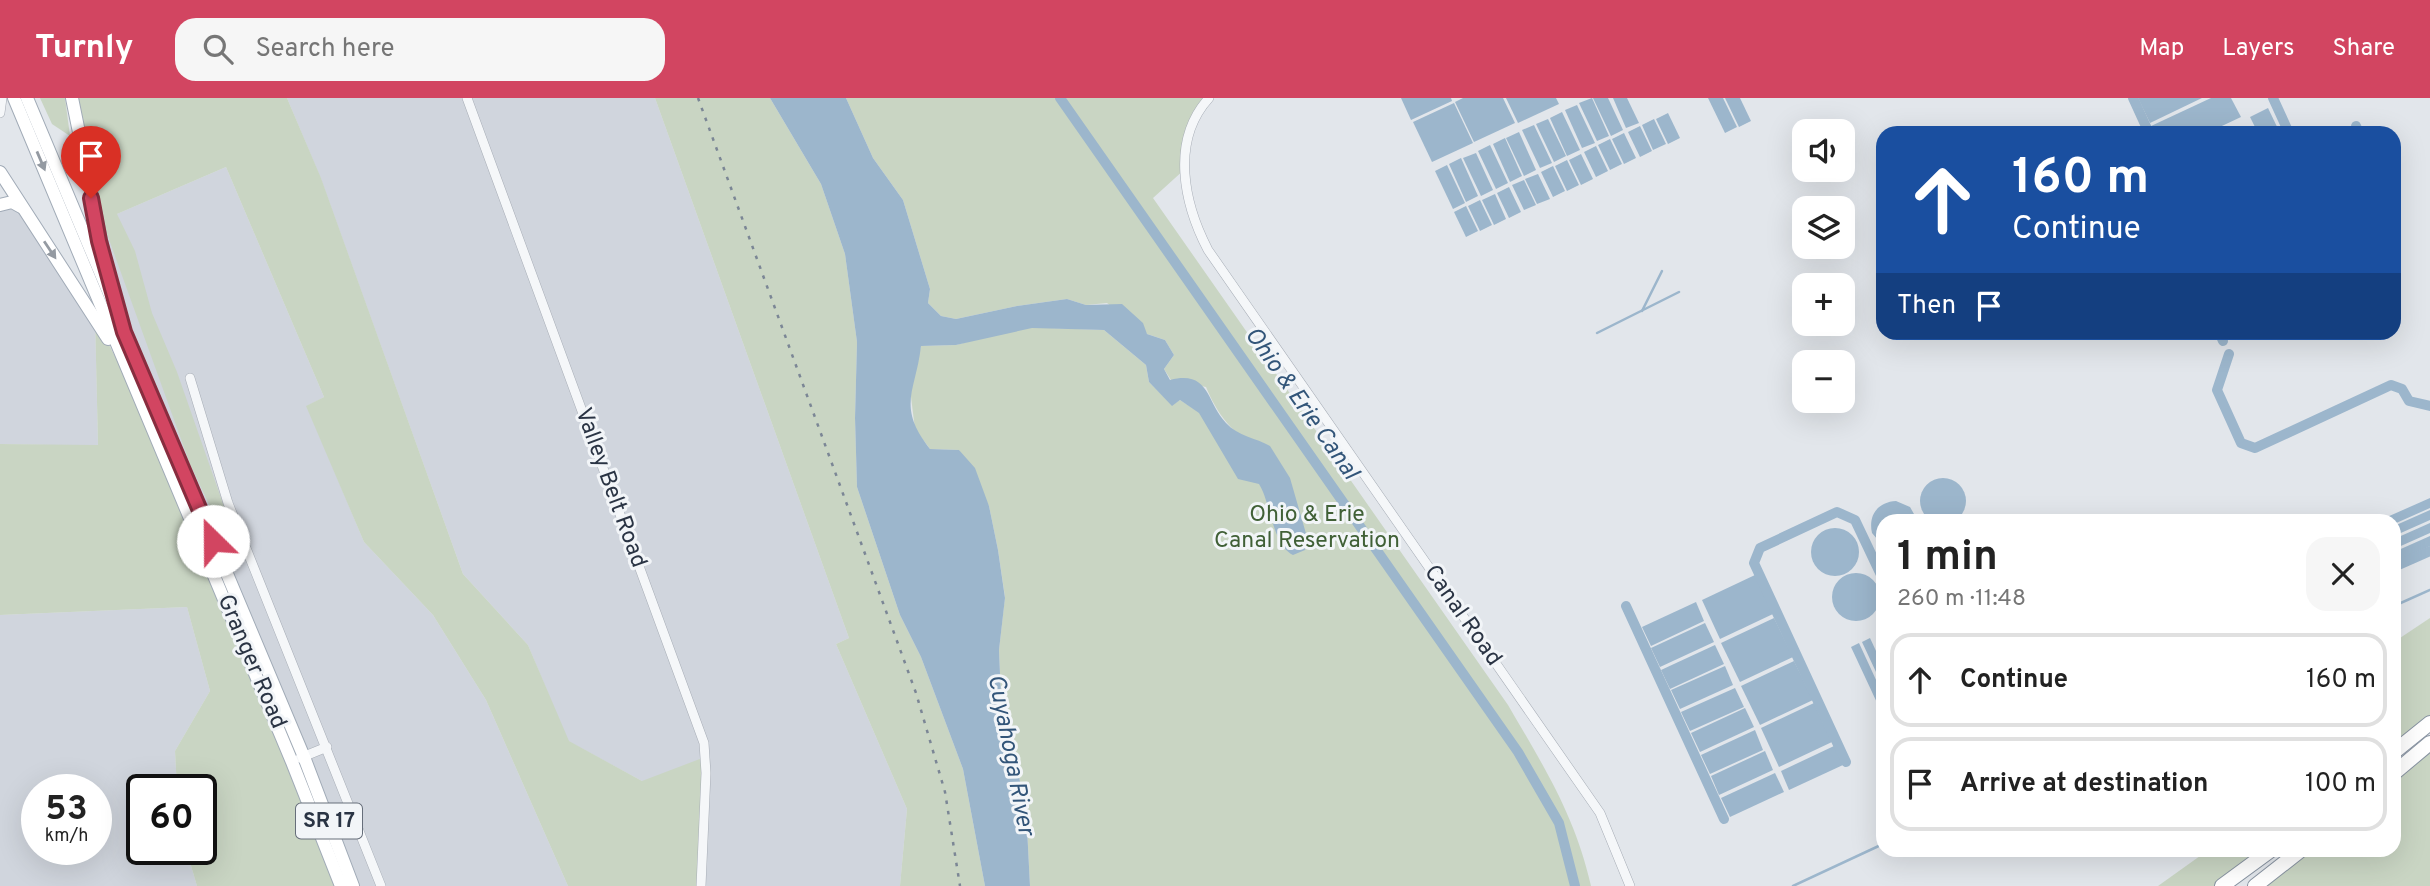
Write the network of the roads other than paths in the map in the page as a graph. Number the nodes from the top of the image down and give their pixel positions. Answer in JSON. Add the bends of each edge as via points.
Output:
{"nodes":[{"id":1,"x":2,"y":98,"type":"edge"},
{"id":2,"x":14,"y":98,"type":"edge"},
{"id":3,"x":27,"y":98,"type":"edge"},
{"id":4,"x":72,"y":98,"type":"edge"},
{"id":5,"x":467,"y":98,"type":"edge"},
{"id":6,"x":1209,"y":98,"type":"edge"},
{"id":7,"x":1,"y":106,"type":"edge"},
{"id":8,"x":0,"y":113,"type":"edge"},
{"id":9,"x":0,"y":172,"type":"edge"},
{"id":10,"x":0,"y":205,"type":"edge"},
{"id":11,"x":21,"y":206,"type":"junction"},
{"id":12,"x":124,"y":332,"type":"junction"},
{"id":13,"x":190,"y":378,"type":"dead end"},
{"id":14,"x":155,"y":436,"type":"junction"},
{"id":15,"x":2430,"y":723,"type":"edge"},
{"id":16,"x":2430,"y":744,"type":"edge"},
{"id":17,"x":2401,"y":746,"type":"edge"},
{"id":18,"x":327,"y":747,"type":"junction"},
{"id":19,"x":298,"y":759,"type":"junction"},
{"id":20,"x":2401,"y":767,"type":"edge"},
{"id":21,"x":2261,"y":857,"type":"edge"},
{"id":22,"x":2292,"y":857,"type":"edge"},
{"id":23,"x":341,"y":886,"type":"edge"},
{"id":24,"x":353,"y":886,"type":"edge"},
{"id":25,"x":381,"y":886,"type":"edge"},
{"id":26,"x":701,"y":886,"type":"edge"},
{"id":27,"x":1630,"y":886,"type":"edge"},
{"id":28,"x":2222,"y":886,"type":"edge"},
{"id":29,"x":2255,"y":886,"type":"edge"}],
"edges":[{"from":1,"to":7,"type":"street"},
{"from":2,"to":14,"type":"main road","name":"Granger Road","number":"SR 17","one_way":true},
{"from":3,"to":12,"type":"main road","name":"Granger Road","number":"SR 17"},
{"from":4,"to":12,"type":"main road","via":[[99,241]]},
{"from":5,"to":26,"type":"street","name":"Valley Belt Road","via":[[704,743]]},
{"from":6,"to":27,"type":"street","name":"Canal Road","via":[[1190,130],[1185,169],[1190,213],[1208,250],[1600,814]]},
{"from":7,"to":8,"type":"street"},
{"from":9,"to":11,"type":"main road"},
{"from":10,"to":11,"type":"main road","via":[[12,202]]},
{"from":11,"to":14,"type":"main road","one_way":true,"via":[[95,317]]},
{"from":12,"to":19,"type":"main road","name":"Granger Road","number":"SR 17"},
{"from":13,"to":18,"type":"street","name":"Granger Road","via":[[229,503]]},
{"from":14,"to":19,"type":"main road","name":"Granger Road","number":"SR 17"},
{"from":15,"to":17,"type":"highway"},
{"from":16,"to":20,"type":"highway"},
{"from":18,"to":19,"type":"street"},
{"from":18,"to":25,"type":"street","name":"Granger Road"},
{"from":19,"to":23,"type":"main road","name":"Granger Road","number":"SR 17"},
{"from":19,"to":24,"type":"main road","name":"Granger Road","number":"SR 17"},
{"from":21,"to":28,"type":"highway"},
{"from":22,"to":29,"type":"highway"}]}
